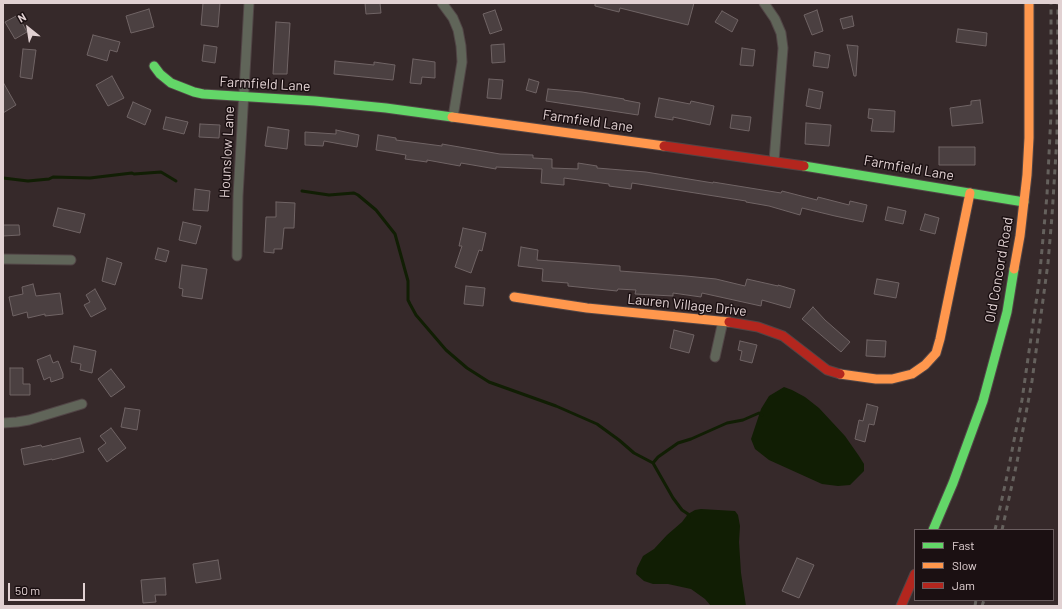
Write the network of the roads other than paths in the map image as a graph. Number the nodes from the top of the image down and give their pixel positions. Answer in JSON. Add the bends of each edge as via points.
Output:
{"nodes":[{"id":1,"x":249,"y":3,"type":"edge"},
{"id":2,"x":442,"y":3,"type":"edge"},
{"id":3,"x":764,"y":3,"type":"edge"},
{"id":4,"x":1028,"y":3,"type":"edge"},
{"id":5,"x":154,"y":66,"type":"dead end"},
{"id":6,"x":244,"y":97,"type":"junction"},
{"id":7,"x":453,"y":117,"type":"junction"},
{"id":8,"x":774,"y":161,"type":"junction"},
{"id":9,"x":970,"y":193,"type":"junction"},
{"id":10,"x":1024,"y":202,"type":"junction"},
{"id":11,"x":237,"y":256,"type":"dead end"},
{"id":12,"x":3,"y":259,"type":"edge"},
{"id":13,"x":71,"y":260,"type":"dead end"},
{"id":14,"x":514,"y":297,"type":"dead end"},
{"id":15,"x":723,"y":321,"type":"junction"},
{"id":16,"x":715,"y":358,"type":"dead end"},
{"id":17,"x":82,"y":404,"type":"dead end"},
{"id":18,"x":3,"y":423,"type":"edge"},
{"id":19,"x":933,"y":529,"type":"edge"},
{"id":20,"x":914,"y":576,"type":"edge"},
{"id":21,"x":901,"y":606,"type":"edge"}],
"edges":[{"from":1,"to":6,"type":"street","name":"Hounslow Lane"},
{"from":2,"to":7,"type":"street","via":[[458,30],[462,46],[462,62]]},
{"from":3,"to":8,"type":"street","via":[[775,19],[784,48]]},
{"from":4,"to":10,"type":"street","name":"Old Concord Road","via":[[1029,138]]},
{"from":5,"to":6,"type":"street","name":"Farmfield Lane","via":[[171,83],[194,92]]},
{"from":6,"to":7,"type":"street","name":"Farmfield Lane","via":[[345,103]]},
{"from":6,"to":11,"type":"street","name":"Hounslow Lane"},
{"from":7,"to":8,"type":"street","name":"Farmfield Lane"},
{"from":8,"to":9,"type":"street","name":"Farmfield Lane"},
{"from":9,"to":10,"type":"street","name":"Farmfield Lane"},
{"from":9,"to":15,"type":"street","name":"Lauren Village Drive","via":[[936,353],[912,374],[892,379],[876,379],[827,370],[783,336],[758,327]]},
{"from":10,"to":19,"type":"street","name":"Old Concord Road","via":[[1007,312],[983,401]]},
{"from":12,"to":13,"type":"street"},
{"from":14,"to":15,"type":"street","name":"Lauren Village Drive","via":[[587,308]]},
{"from":15,"to":16,"type":"street"},
{"from":17,"to":18,"type":"street","via":[[29,420]]},
{"from":20,"to":21,"type":"street"}]}
